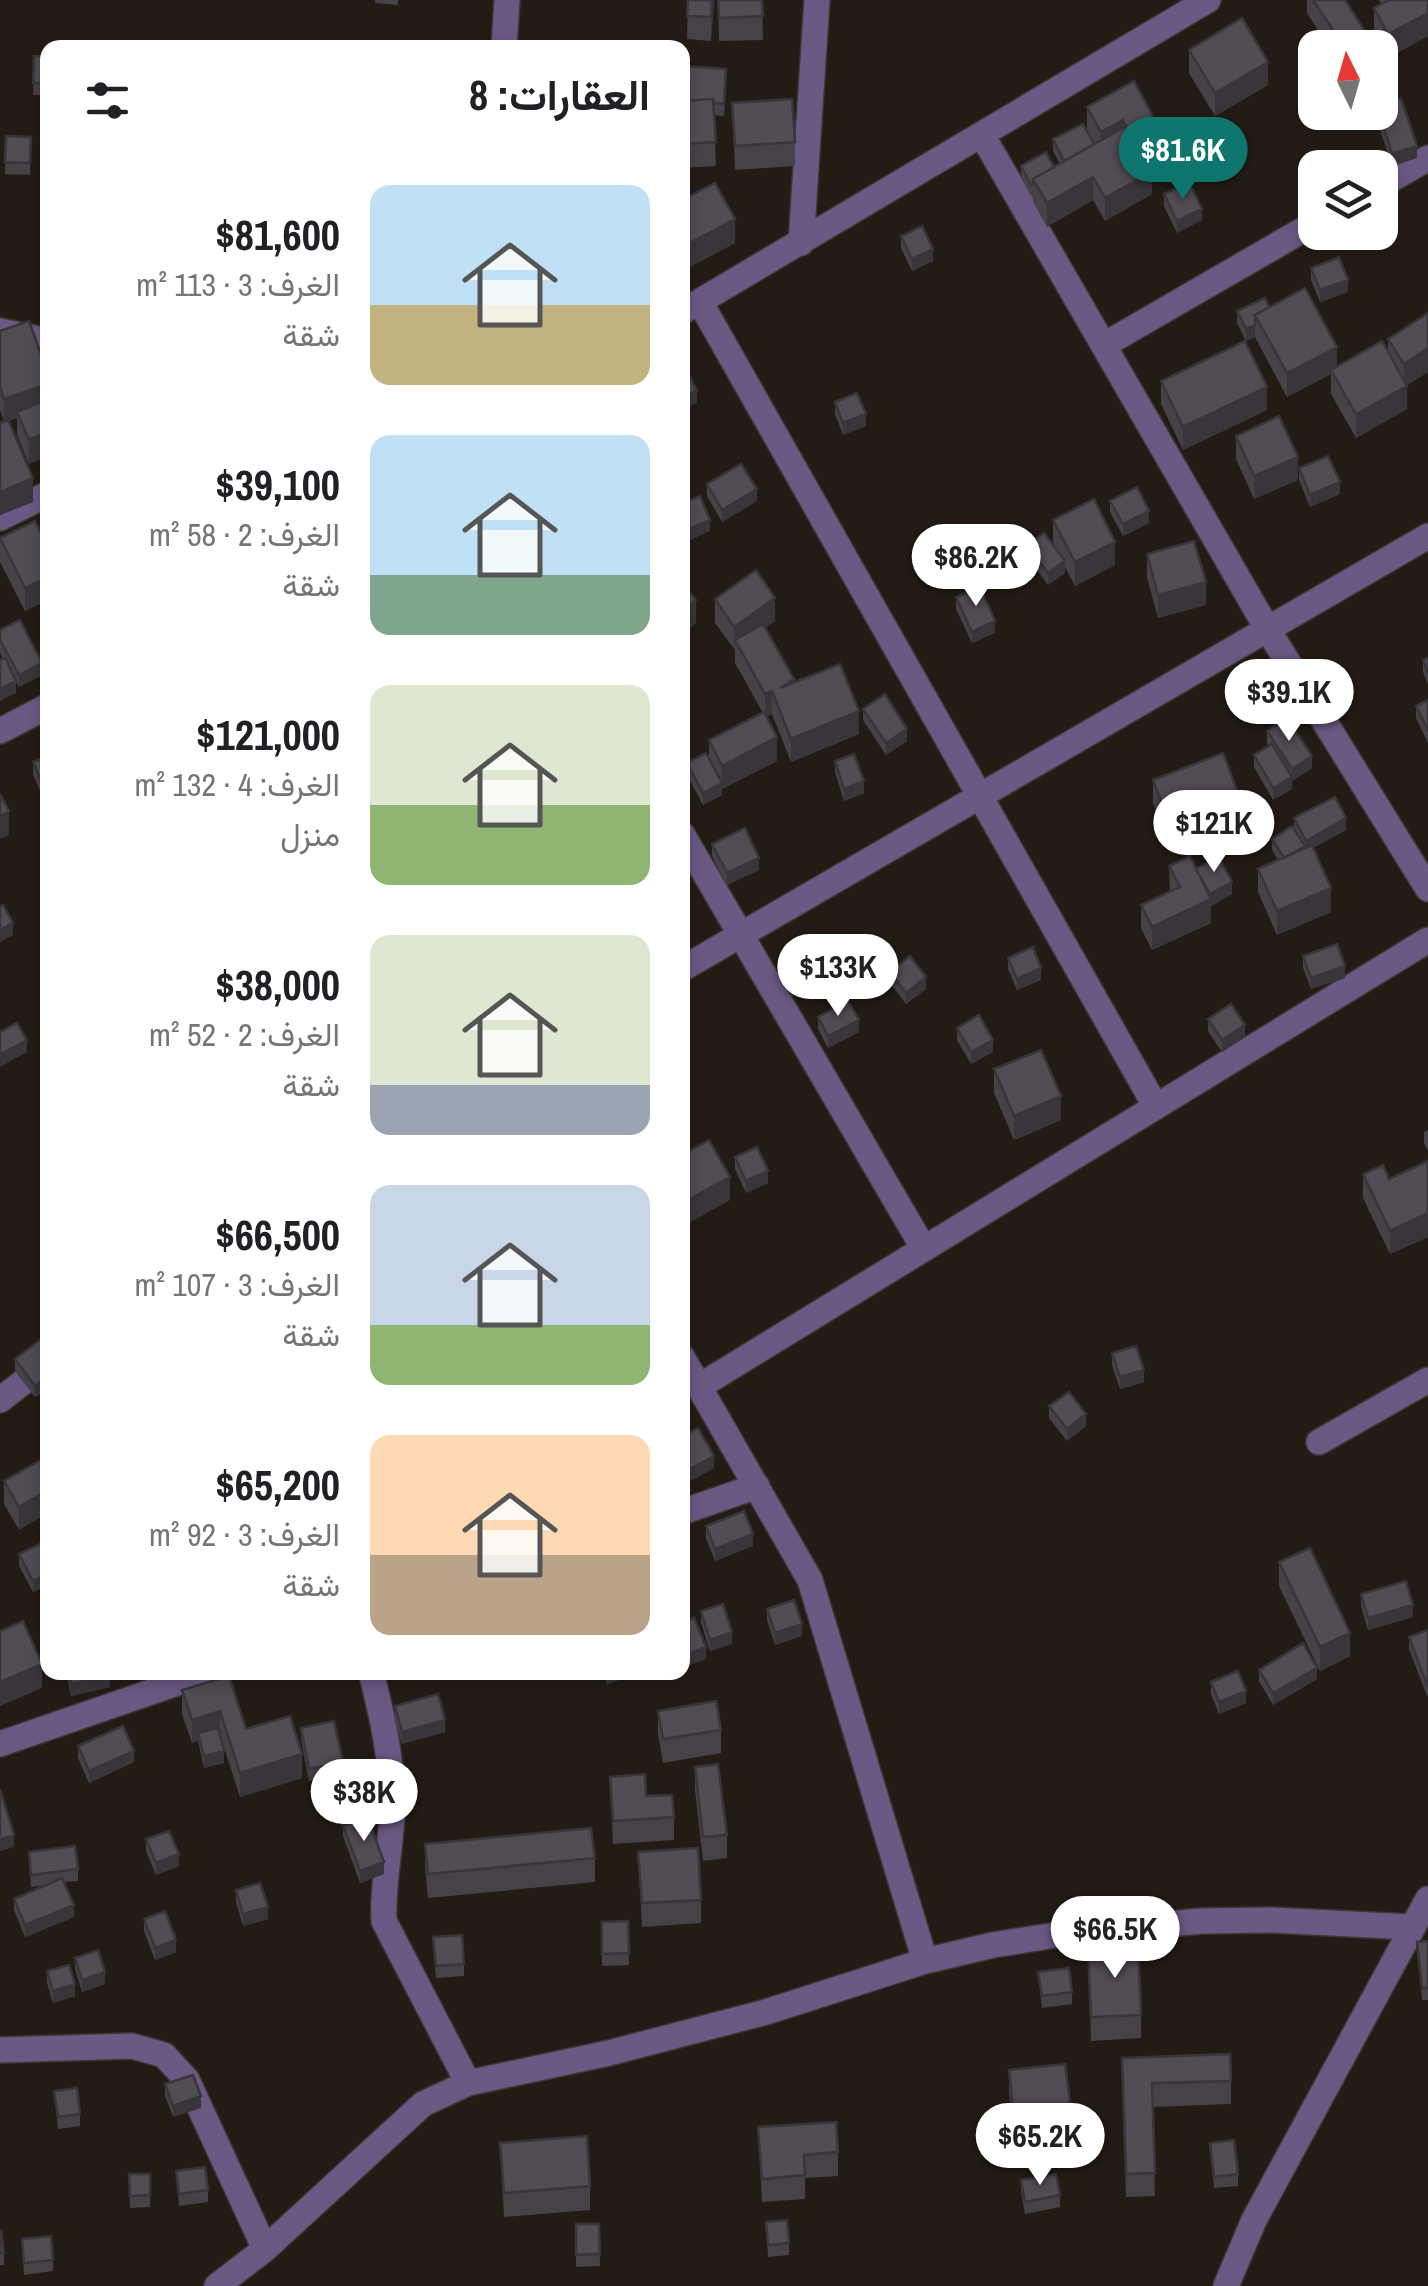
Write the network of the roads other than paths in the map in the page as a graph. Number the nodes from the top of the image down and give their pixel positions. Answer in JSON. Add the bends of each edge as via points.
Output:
{"nodes":[{"id":1,"x":507,"y":0,"type":"edge"},
{"id":2,"x":817,"y":0,"type":"edge"},
{"id":3,"x":1196,"y":4,"type":"edge"},
{"id":4,"x":504,"y":40,"type":"edge"},
{"id":5,"x":982,"y":135,"type":"junction"},
{"id":6,"x":1428,"y":158,"type":"edge"},
{"id":7,"x":1398,"y":176,"type":"edge"},
{"id":8,"x":1298,"y":233,"type":"edge"},
{"id":9,"x":801,"y":243,"type":"junction"},
{"id":10,"x":691,"y":307,"type":"edge"},
{"id":11,"x":0,"y":331,"type":"edge"},
{"id":12,"x":40,"y":339,"type":"edge"},
{"id":13,"x":1104,"y":346,"type":"junction"},
{"id":14,"x":40,"y":498,"type":"edge"},
{"id":15,"x":0,"y":518,"type":"edge"},
{"id":16,"x":1428,"y":536,"type":"edge"},
{"id":17,"x":1268,"y":630,"type":"junction"},
{"id":18,"x":40,"y":710,"type":"edge"},
{"id":19,"x":0,"y":731,"type":"edge"},
{"id":20,"x":981,"y":797,"type":"junction"},
{"id":21,"x":690,"y":847,"type":"edge"},
{"id":22,"x":1428,"y":889,"type":"edge"},
{"id":23,"x":742,"y":935,"type":"junction"},
{"id":24,"x":1428,"y":940,"type":"edge"},
{"id":25,"x":690,"y":964,"type":"edge"},
{"id":26,"x":1156,"y":1107,"type":"junction"},
{"id":27,"x":924,"y":1249,"type":"junction"},
{"id":28,"x":40,"y":1369,"type":"edge"},
{"id":29,"x":690,"y":1370,"type":"edge"},
{"id":30,"x":1428,"y":1380,"type":"edge"},
{"id":31,"x":700,"y":1386,"type":"junction"},
{"id":32,"x":0,"y":1400,"type":"edge"},
{"id":33,"x":1319,"y":1442,"type":"dead end"},
{"id":34,"x":758,"y":1486,"type":"junction"},
{"id":35,"x":690,"y":1509,"type":"edge"},
{"id":36,"x":186,"y":1680,"type":"edge"},
{"id":37,"x":373,"y":1680,"type":"edge"},
{"id":38,"x":0,"y":1744,"type":"edge"},
{"id":39,"x":1428,"y":1898,"type":"edge"},
{"id":40,"x":1411,"y":1927,"type":"junction"},
{"id":41,"x":925,"y":1961,"type":"junction"},
{"id":42,"x":0,"y":2050,"type":"edge"},
{"id":43,"x":468,"y":2083,"type":"junction"},
{"id":44,"x":265,"y":2249,"type":"junction"},
{"id":45,"x":217,"y":2286,"type":"edge"},
{"id":46,"x":1226,"y":2286,"type":"edge"}],
"edges":[{"from":1,"to":4,"type":"street"},
{"from":2,"to":9,"type":"street"},
{"from":3,"to":5,"type":"street"},
{"from":5,"to":9,"type":"street"},
{"from":5,"to":13,"type":"street"},
{"from":6,"to":7,"type":"street"},
{"from":8,"to":13,"type":"street"},
{"from":9,"to":10,"type":"street"},
{"from":10,"to":20,"type":"street"},
{"from":11,"to":12,"type":"street"},
{"from":13,"to":17,"type":"street"},
{"from":14,"to":15,"type":"street"},
{"from":16,"to":17,"type":"street"},
{"from":17,"to":20,"type":"street"},
{"from":17,"to":22,"type":"street"},
{"from":18,"to":19,"type":"street"},
{"from":20,"to":23,"type":"street"},
{"from":20,"to":26,"type":"street"},
{"from":21,"to":23,"type":"street"},
{"from":23,"to":25,"type":"street"},
{"from":23,"to":27,"type":"street"},
{"from":24,"to":26,"type":"street"},
{"from":26,"to":27,"type":"street"},
{"from":27,"to":31,"type":"street"},
{"from":28,"to":32,"type":"street"},
{"from":29,"to":31,"type":"street"},
{"from":30,"to":33,"type":"street"},
{"from":31,"to":34,"type":"street"},
{"from":34,"to":35,"type":"street"},
{"from":34,"to":41,"type":"street","via":[[810,1580]]},
{"from":36,"to":38,"type":"street"},
{"from":37,"to":43,"type":"street","via":[[390,1764],[384,1921]]},
{"from":39,"to":40,"type":"street"},
{"from":40,"to":41,"type":"street","via":[[1272,1920],[1149,1924]]},
{"from":40,"to":46,"type":"street","via":[[1254,2220]]},
{"from":41,"to":43,"type":"street","via":[[766,2012]]},
{"from":42,"to":44,"type":"street","via":[[132,2046],[164,2055],[187,2080]]},
{"from":43,"to":44,"type":"street","via":[[422,2104]]},
{"from":44,"to":45,"type":"street"}]}
